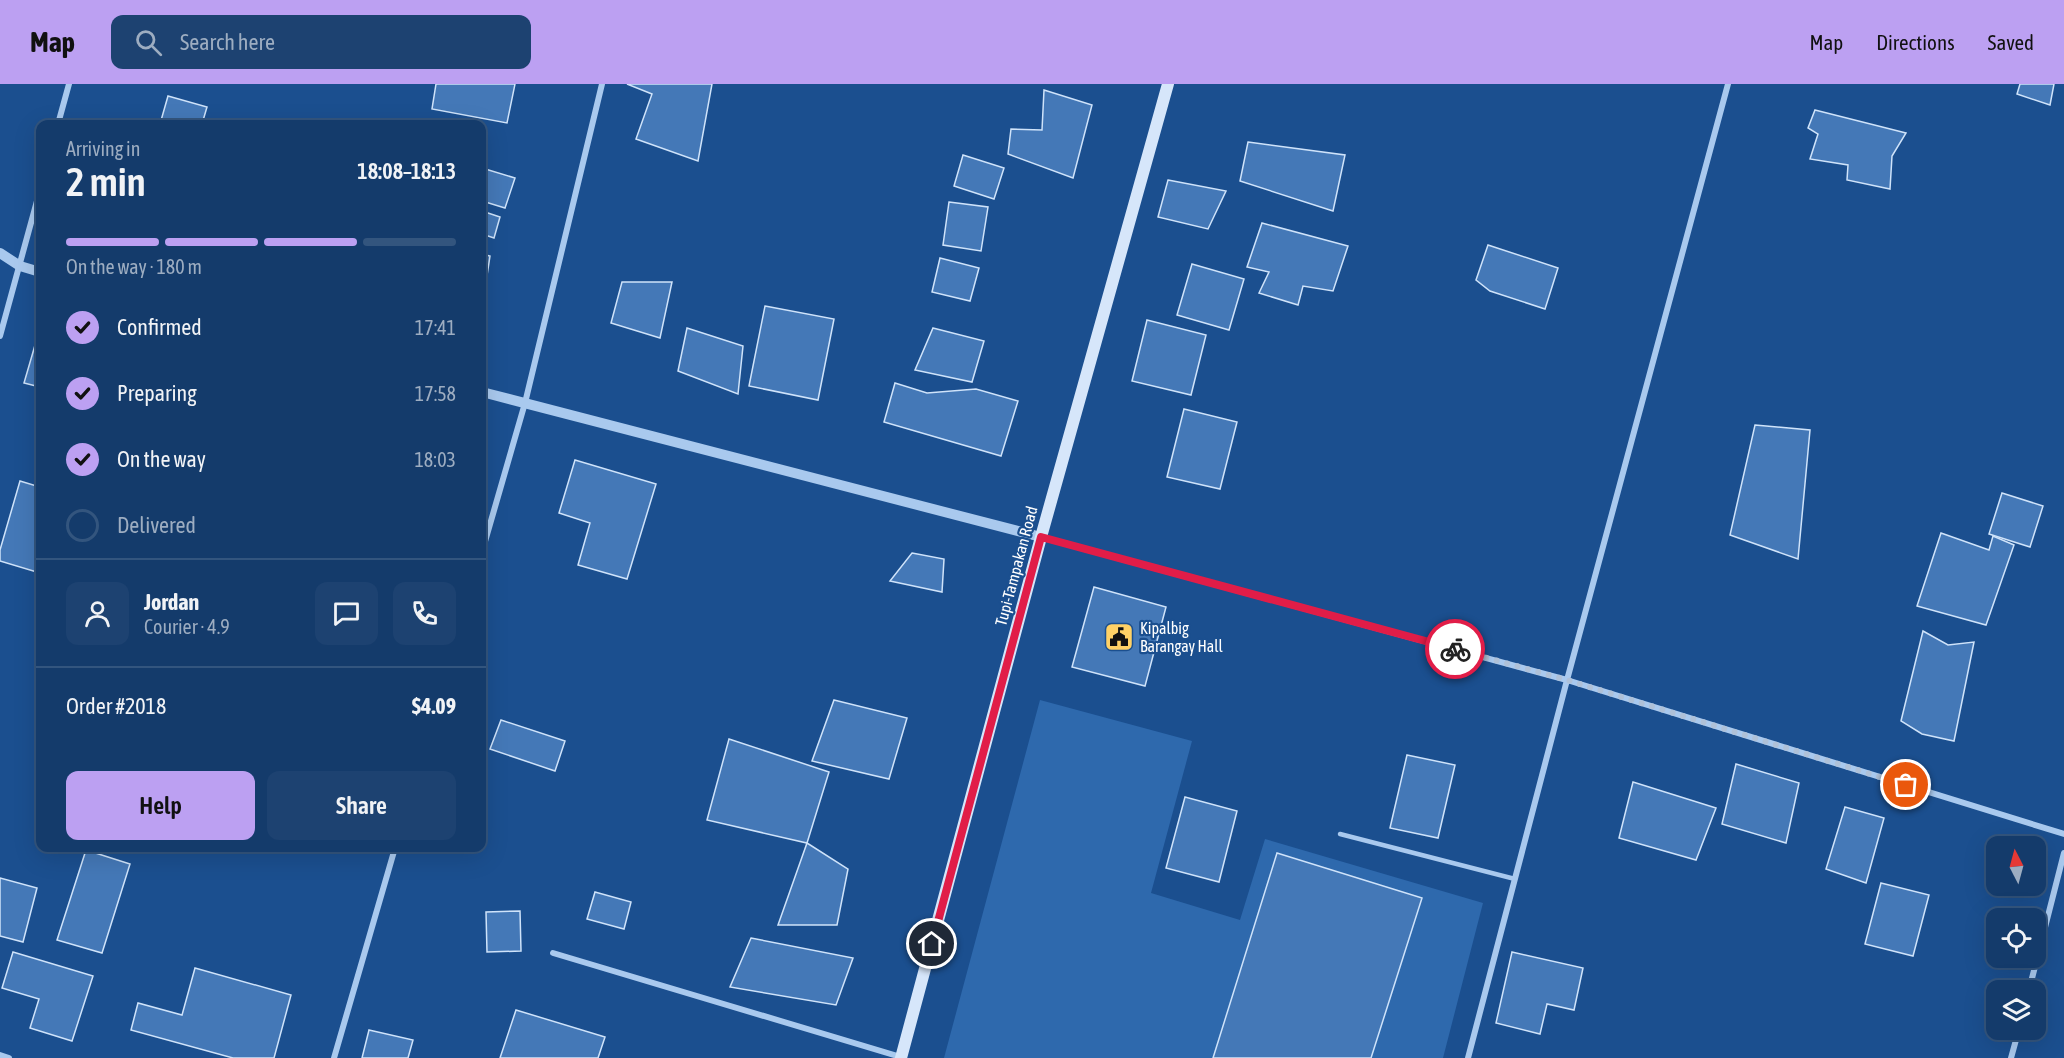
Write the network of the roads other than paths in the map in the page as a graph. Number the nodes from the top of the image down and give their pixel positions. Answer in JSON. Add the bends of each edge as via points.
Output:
{"nodes":[{"id":1,"x":69,"y":84,"type":"edge"},
{"id":2,"x":602,"y":84,"type":"edge"},
{"id":3,"x":1168,"y":84,"type":"edge"},
{"id":4,"x":1728,"y":84,"type":"edge"},
{"id":5,"x":59,"y":120,"type":"edge"},
{"id":6,"x":36,"y":205,"type":"edge"},
{"id":7,"x":0,"y":253,"type":"edge"},
{"id":8,"x":20,"y":266,"type":"junction"},
{"id":9,"x":36,"y":271,"type":"edge"},
{"id":10,"x":0,"y":336,"type":"edge"},
{"id":11,"x":486,"y":393,"type":"edge"},
{"id":12,"x":525,"y":403,"type":"junction"},
{"id":13,"x":1041,"y":537,"type":"junction"},
{"id":14,"x":486,"y":538,"type":"edge"},
{"id":15,"x":1567,"y":680,"type":"junction"},
{"id":16,"x":1340,"y":834,"type":"dead end"},
{"id":17,"x":2064,"y":834,"type":"edge"},
{"id":18,"x":394,"y":852,"type":"edge"},
{"id":19,"x":2064,"y":853,"type":"edge"},
{"id":20,"x":1515,"y":879,"type":"junction"},
{"id":21,"x":553,"y":953,"type":"dead end"},
{"id":22,"x":2032,"y":980,"type":"edge"},
{"id":23,"x":2016,"y":1040,"type":"edge"},
{"id":24,"x":0,"y":1055,"type":"edge"},
{"id":25,"x":901,"y":1057,"type":"edge"},
{"id":26,"x":9,"y":1058,"type":"edge"},
{"id":27,"x":334,"y":1058,"type":"edge"},
{"id":28,"x":1468,"y":1058,"type":"edge"},
{"id":29,"x":2011,"y":1058,"type":"edge"}],
"edges":[{"from":1,"to":5,"type":"street"},
{"from":2,"to":12,"type":"street"},
{"from":3,"to":13,"type":"main road","name":"Tupi-Tampakan Road"},
{"from":4,"to":15,"type":"street"},
{"from":6,"to":8,"type":"street"},
{"from":7,"to":8,"type":"street"},
{"from":8,"to":9,"type":"street"},
{"from":8,"to":10,"type":"street"},
{"from":11,"to":12,"type":"street"},
{"from":12,"to":13,"type":"street"},
{"from":12,"to":14,"type":"street"},
{"from":13,"to":15,"type":"street"},
{"from":13,"to":25,"type":"main road","name":"Tupi-Tampakan Road"},
{"from":15,"to":17,"type":"street"},
{"from":15,"to":20,"type":"street"},
{"from":16,"to":20,"type":"lane"},
{"from":18,"to":27,"type":"street"},
{"from":19,"to":22,"type":"street"},
{"from":20,"to":28,"type":"street"},
{"from":21,"to":25,"type":"street"},
{"from":23,"to":29,"type":"street"},
{"from":24,"to":26,"type":"street"}]}
